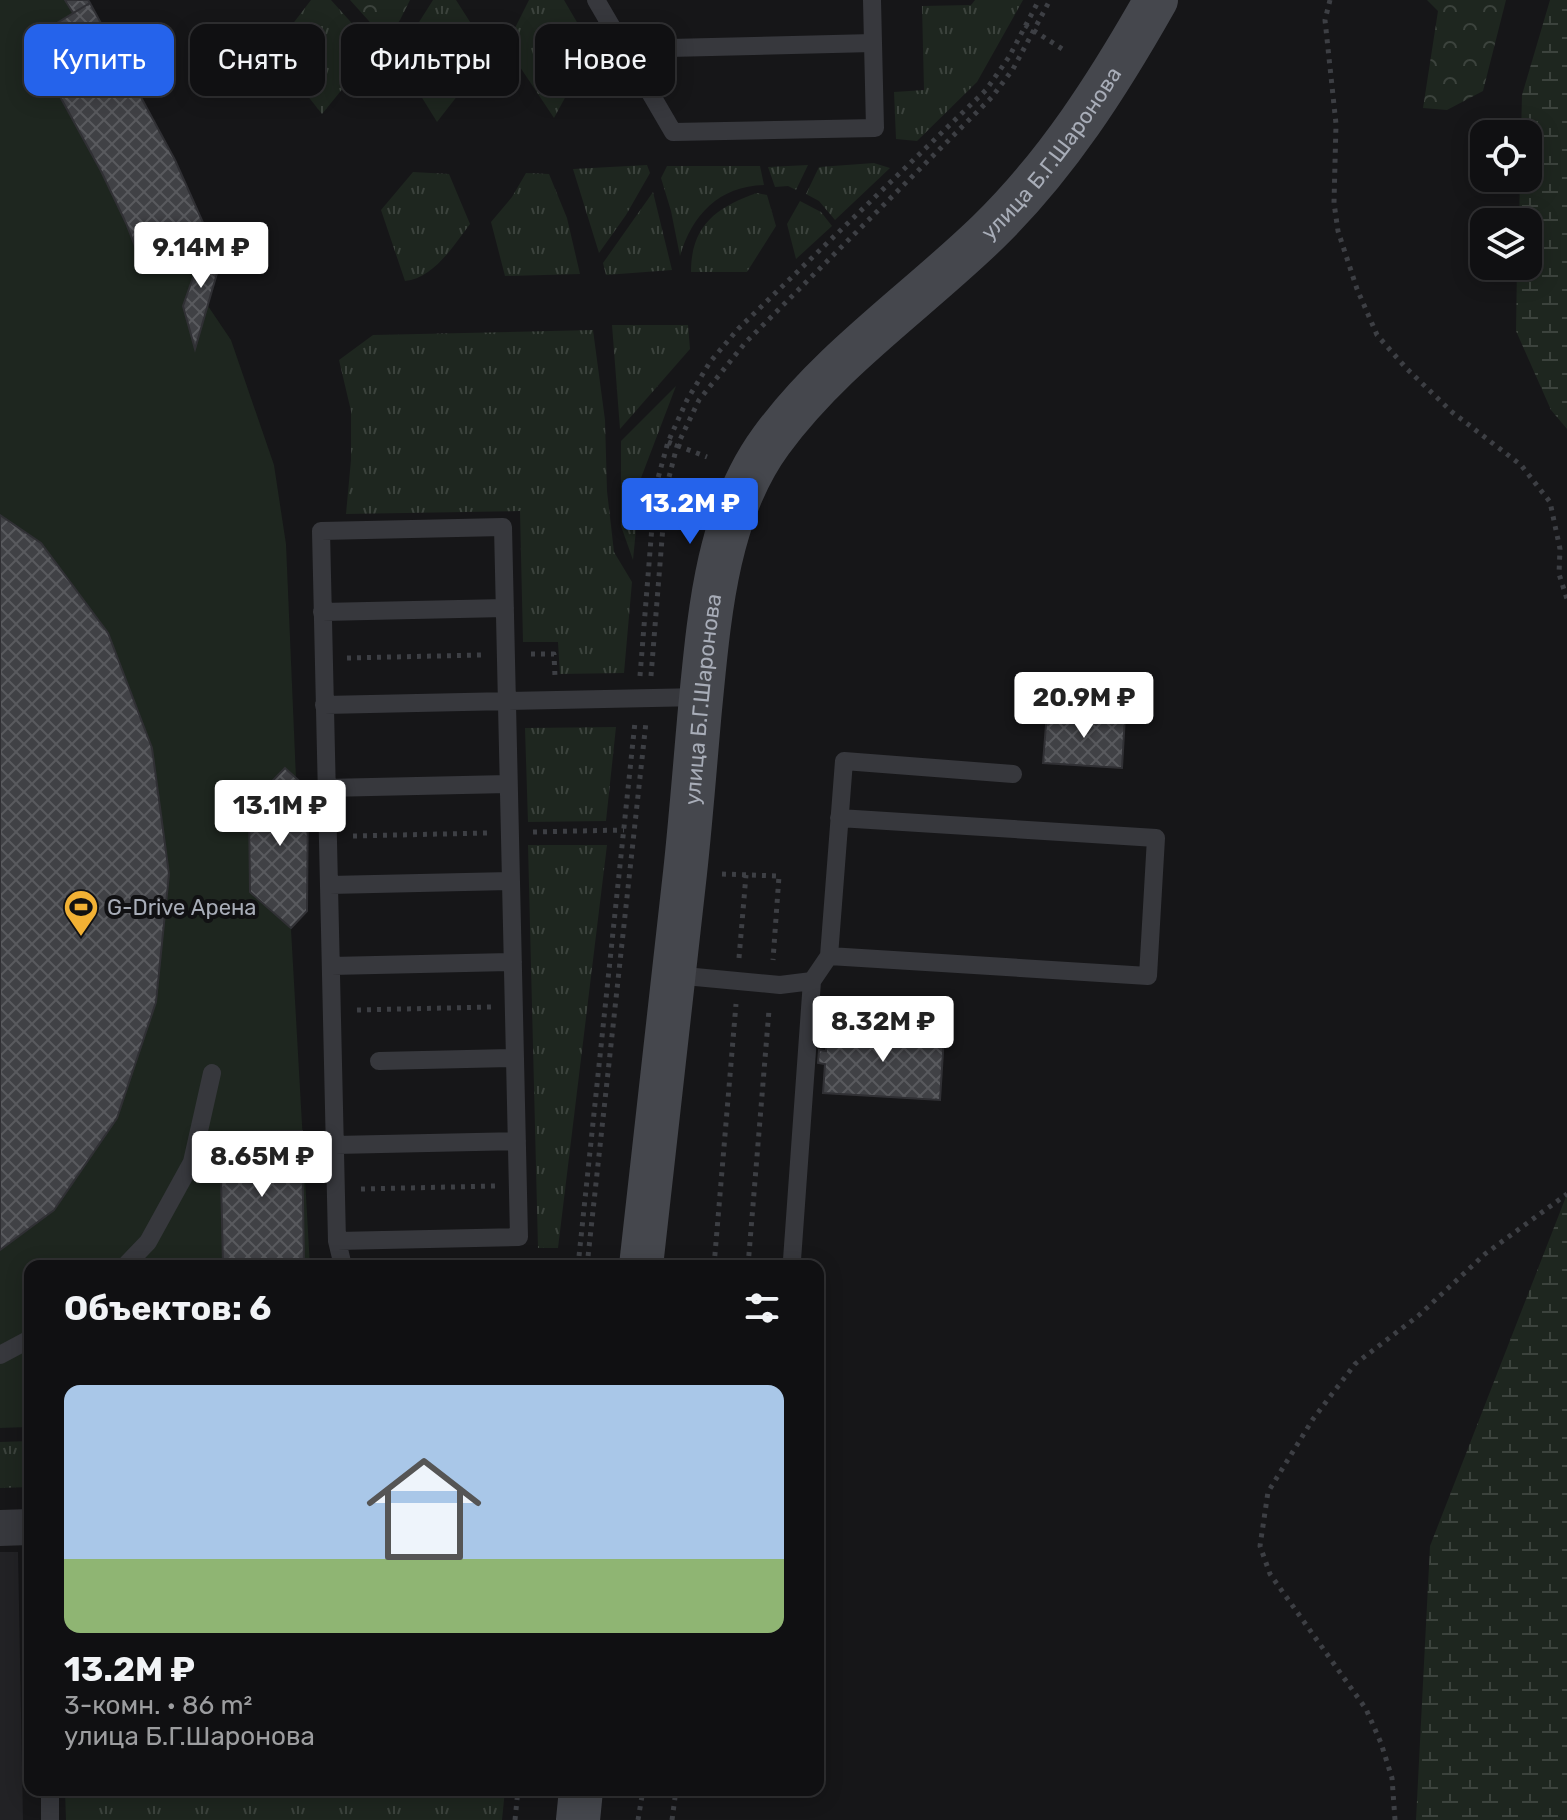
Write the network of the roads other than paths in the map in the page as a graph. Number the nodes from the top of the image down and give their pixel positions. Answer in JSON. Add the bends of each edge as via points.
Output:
{"nodes":[{"id":1,"x":596,"y":0,"type":"edge"},
{"id":2,"x":872,"y":0,"type":"edge"},
{"id":3,"x":1156,"y":0,"type":"edge"},
{"id":4,"x":611,"y":24,"type":"edge"},
{"id":5,"x":873,"y":43,"type":"junction"},
{"id":6,"x":675,"y":48,"type":"edge"},
{"id":7,"x":653,"y":96,"type":"edge"},
{"id":8,"x":505,"y":608,"type":"junction"},
{"id":9,"x":322,"y":612,"type":"junction"},
{"id":10,"x":701,"y":697,"type":"junction"},
{"id":11,"x":507,"y":701,"type":"junction"},
{"id":12,"x":324,"y":705,"type":"junction"},
{"id":13,"x":1013,"y":774,"type":"dead end"},
{"id":14,"x":508,"y":784,"type":"junction"},
{"id":15,"x":326,"y":788,"type":"junction"},
{"id":16,"x":839,"y":818,"type":"junction"},
{"id":17,"x":511,"y":881,"type":"junction"},
{"id":18,"x":329,"y":885,"type":"junction"},
{"id":19,"x":829,"y":956,"type":"junction"},
{"id":20,"x":513,"y":962,"type":"junction"},
{"id":21,"x":331,"y":966,"type":"junction"},
{"id":22,"x":674,"y":975,"type":"junction"},
{"id":23,"x":812,"y":981,"type":"junction"},
{"id":24,"x":515,"y":1058,"type":"junction"},
{"id":25,"x":379,"y":1061,"type":"dead end"},
{"id":26,"x":212,"y":1073,"type":"dead end"},
{"id":27,"x":517,"y":1141,"type":"junction"},
{"id":28,"x":335,"y":1145,"type":"junction"},
{"id":29,"x":337,"y":1241,"type":"junction"},
{"id":30,"x":131,"y":1260,"type":"edge"},
{"id":31,"x":342,"y":1260,"type":"edge"},
{"id":32,"x":642,"y":1260,"type":"edge"},
{"id":33,"x":792,"y":1260,"type":"dead end"},
{"id":34,"x":24,"y":1342,"type":"edge"},
{"id":35,"x":3,"y":1354,"type":"edge"},
{"id":36,"x":24,"y":1358,"type":"edge"},
{"id":37,"x":24,"y":1527,"type":"edge"},
{"id":38,"x":0,"y":1528,"type":"edge"},
{"id":39,"x":50,"y":1796,"type":"edge"},
{"id":40,"x":580,"y":1796,"type":"edge"},
{"id":41,"x":50,"y":1820,"type":"edge"},
{"id":42,"x":578,"y":1820,"type":"edge"}],
"edges":[{"from":1,"to":4,"type":"lane"},
{"from":2,"to":5,"type":"lane"},
{"from":3,"to":10,"type":"main road","name":"улица Б.Г.Шаронова","via":[[1124,58],[1047,167],[990,231],[862,346],[770,442],[743,488],[726,538]]},
{"from":5,"to":6,"type":"lane"},
{"from":5,"to":7,"type":"lane","via":[[875,128],[673,132]]},
{"from":8,"to":9,"type":"lane"},
{"from":8,"to":9,"type":"lane","via":[[503,527],[321,531]]},
{"from":8,"to":11,"type":"lane"},
{"from":9,"to":12,"type":"lane"},
{"from":10,"to":11,"type":"lane"},
{"from":10,"to":22,"type":"main road","name":"улица Б.Г.Шаронова"},
{"from":11,"to":12,"type":"lane"},
{"from":11,"to":14,"type":"lane"},
{"from":12,"to":15,"type":"lane"},
{"from":13,"to":16,"type":"lane","via":[[844,761]]},
{"from":14,"to":15,"type":"lane"},
{"from":14,"to":17,"type":"lane"},
{"from":15,"to":18,"type":"lane"},
{"from":16,"to":19,"type":"lane"},
{"from":16,"to":19,"type":"lane","via":[[1156,838],[1148,976]]},
{"from":17,"to":18,"type":"lane"},
{"from":17,"to":20,"type":"lane"},
{"from":18,"to":21,"type":"lane"},
{"from":19,"to":23,"type":"lane"},
{"from":20,"to":21,"type":"lane"},
{"from":20,"to":24,"type":"lane"},
{"from":21,"to":28,"type":"lane"},
{"from":22,"to":23,"type":"lane","via":[[771,984]]},
{"from":22,"to":32,"type":"main road","name":"улица Б.Г.Шаронова"},
{"from":23,"to":33,"type":"lane"},
{"from":24,"to":25,"type":"lane"},
{"from":24,"to":27,"type":"lane"},
{"from":26,"to":30,"type":"lane","via":[[192,1162],[148,1242]]},
{"from":27,"to":28,"type":"lane"},
{"from":27,"to":29,"type":"lane","via":[[519,1237]]},
{"from":28,"to":29,"type":"lane"},
{"from":29,"to":31,"type":"lane"},
{"from":34,"to":35,"type":"lane"},
{"from":35,"to":36,"type":"lane"},
{"from":37,"to":38,"type":"street"},
{"from":39,"to":41,"type":"lane"},
{"from":40,"to":42,"type":"main road"}]}
